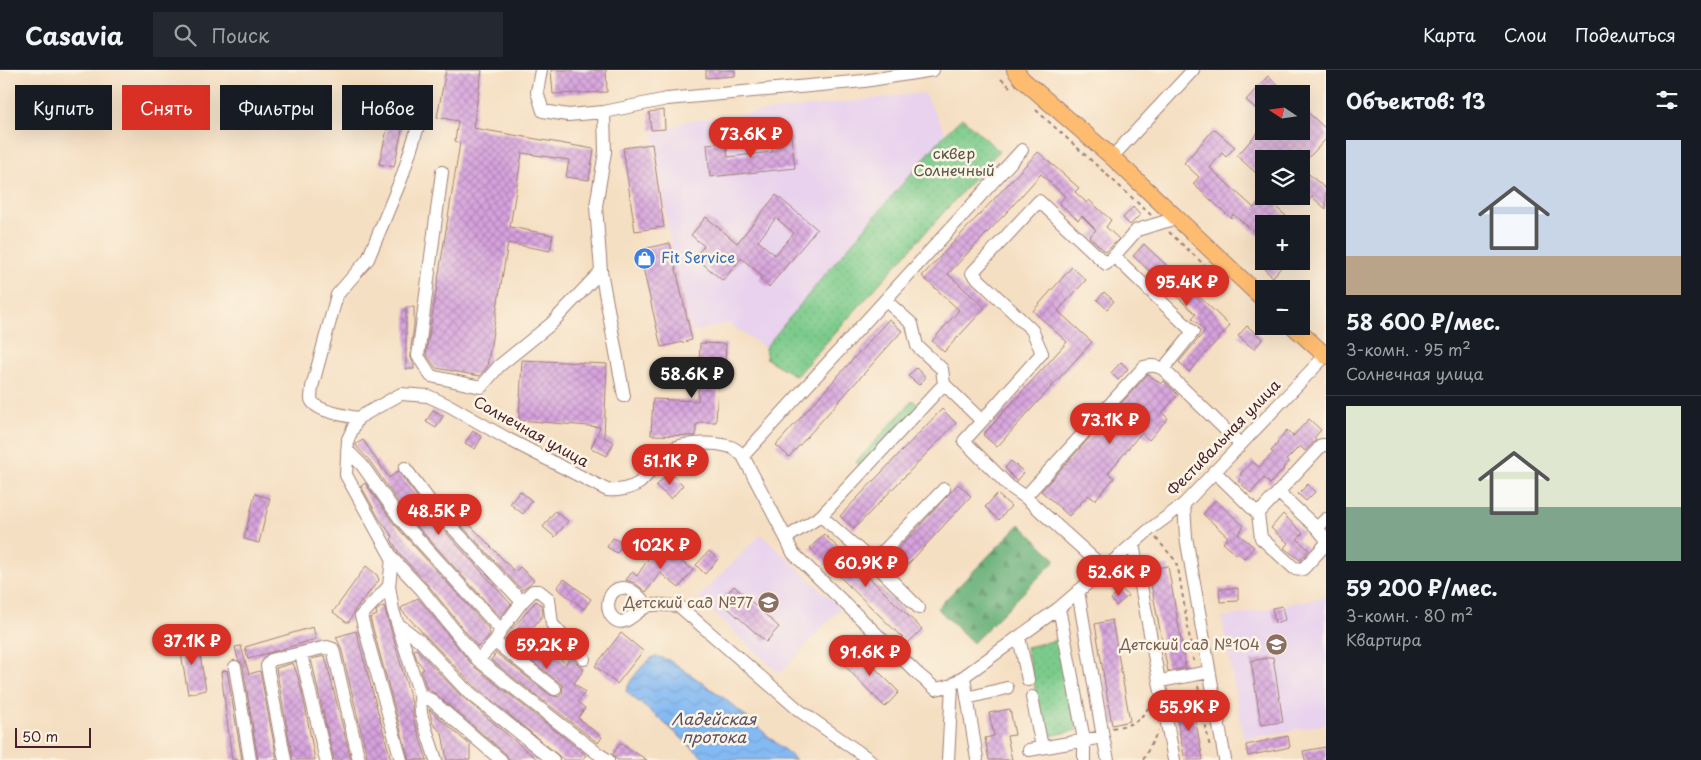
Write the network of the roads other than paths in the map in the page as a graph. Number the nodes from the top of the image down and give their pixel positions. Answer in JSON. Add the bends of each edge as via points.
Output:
{"nodes":[{"id":1,"x":541,"y":70,"type":"edge"},
{"id":2,"x":933,"y":70,"type":"edge"},
{"id":3,"x":1193,"y":70,"type":"edge"},
{"id":4,"x":862,"y":76,"type":"edge"},
{"id":5,"x":1017,"y":78,"type":"edge"},
{"id":6,"x":604,"y":112,"type":"junction"},
{"id":7,"x":417,"y":130,"type":"edge"},
{"id":8,"x":1022,"y":150,"type":"dead end"},
{"id":9,"x":1112,"y":157,"type":"junction"},
{"id":10,"x":442,"y":172,"type":"dead end"},
{"id":11,"x":1177,"y":218,"type":"junction"},
{"id":12,"x":1114,"y":256,"type":"junction"},
{"id":13,"x":601,"y":271,"type":"junction"},
{"id":14,"x":1255,"y":292,"type":"edge"},
{"id":15,"x":885,"y":300,"type":"junction"},
{"id":16,"x":1303,"y":335,"type":"edge"},
{"id":17,"x":1326,"y":356,"type":"edge"},
{"id":18,"x":1163,"y":369,"type":"junction"},
{"id":19,"x":944,"y":384,"type":"junction"},
{"id":20,"x":624,"y":396,"type":"dead end"},
{"id":21,"x":358,"y":418,"type":"junction"},
{"id":22,"x":982,"y":420,"type":"junction"},
{"id":23,"x":1240,"y":444,"type":"junction"},
{"id":24,"x":1326,"y":445,"type":"edge"},
{"id":25,"x":347,"y":450,"type":"junction"},
{"id":26,"x":743,"y":456,"type":"junction"},
{"id":27,"x":405,"y":468,"type":"dead end"},
{"id":28,"x":1214,"y":471,"type":"junction"},
{"id":29,"x":944,"y":489,"type":"dead end"},
{"id":30,"x":1278,"y":492,"type":"junction"},
{"id":31,"x":1025,"y":497,"type":"junction"},
{"id":32,"x":1184,"y":504,"type":"junction"},
{"id":33,"x":1258,"y":514,"type":"junction"},
{"id":34,"x":822,"y":516,"type":"junction"},
{"id":35,"x":1322,"y":524,"type":"edge"},
{"id":36,"x":786,"y":538,"type":"junction"},
{"id":37,"x":1326,"y":539,"type":"edge"},
{"id":38,"x":1133,"y":544,"type":"junction"},
{"id":39,"x":1326,"y":544,"type":"edge"},
{"id":40,"x":392,"y":558,"type":"junction"},
{"id":41,"x":873,"y":562,"type":"junction"},
{"id":42,"x":1104,"y":568,"type":"junction"},
{"id":43,"x":389,"y":586,"type":"junction"},
{"id":44,"x":1078,"y":591,"type":"junction"},
{"id":45,"x":522,"y":602,"type":"junction"},
{"id":46,"x":648,"y":606,"type":"dead end"},
{"id":47,"x":919,"y":608,"type":"dead end"},
{"id":48,"x":1059,"y":608,"type":"junction"},
{"id":49,"x":398,"y":624,"type":"junction"},
{"id":50,"x":498,"y":636,"type":"junction"},
{"id":51,"x":1019,"y":637,"type":"junction"},
{"id":52,"x":301,"y":654,"type":"junction"},
{"id":53,"x":584,"y":659,"type":"dead end"},
{"id":54,"x":478,"y":660,"type":"junction"},
{"id":55,"x":235,"y":667,"type":"dead end"},
{"id":56,"x":1203,"y":673,"type":"junction"},
{"id":57,"x":964,"y":677,"type":"junction"},
{"id":58,"x":1028,"y":680,"type":"dead end"},
{"id":59,"x":952,"y":685,"type":"junction"},
{"id":60,"x":1161,"y":686,"type":"junction"},
{"id":61,"x":555,"y":688,"type":"dead end"},
{"id":62,"x":1007,"y":688,"type":"dead end"},
{"id":63,"x":420,"y":695,"type":"junction"},
{"id":64,"x":1032,"y":697,"type":"dead end"},
{"id":65,"x":967,"y":698,"type":"junction"},
{"id":66,"x":1103,"y":734,"type":"junction"},
{"id":67,"x":1084,"y":740,"type":"junction"},
{"id":68,"x":1042,"y":747,"type":"junction"},
{"id":69,"x":1029,"y":750,"type":"dead end"},
{"id":70,"x":600,"y":758,"type":"edge"},
{"id":71,"x":977,"y":759,"type":"edge"},
{"id":72,"x":250,"y":760,"type":"edge"},
{"id":73,"x":285,"y":760,"type":"edge"},
{"id":74,"x":326,"y":760,"type":"edge"},
{"id":75,"x":359,"y":760,"type":"edge"},
{"id":76,"x":401,"y":760,"type":"edge"},
{"id":77,"x":436,"y":760,"type":"edge"},
{"id":78,"x":501,"y":760,"type":"edge"},
{"id":79,"x":553,"y":760,"type":"edge"},
{"id":80,"x":870,"y":760,"type":"edge"},
{"id":81,"x":948,"y":760,"type":"edge"},
{"id":82,"x":1084,"y":760,"type":"edge"},
{"id":83,"x":1108,"y":760,"type":"edge"},
{"id":84,"x":1174,"y":760,"type":"edge"},
{"id":85,"x":1225,"y":760,"type":"edge"}],
"edges":[{"from":1,"to":6,"type":"street","via":[[537,92],[543,110],[568,115]]},
{"from":2,"to":4,"type":"street"},
{"from":3,"to":9,"type":"street"},
{"from":4,"to":6,"type":"street","via":[[667,98]]},
{"from":5,"to":9,"type":"main road"},
{"from":6,"to":13,"type":"street","via":[[605,152],[596,206]]},
{"from":7,"to":21,"type":"street","via":[[402,177],[368,258],[337,295],[312,387],[311,400],[316,406]]},
{"from":8,"to":15,"type":"street"},
{"from":9,"to":11,"type":"main road"},
{"from":10,"to":13,"type":"street","via":[[418,356],[431,376],[481,387],[500,366],[552,324]]},
{"from":11,"to":12,"type":"street","via":[[1138,230]]},
{"from":11,"to":14,"type":"main road"},
{"from":12,"to":18,"type":"street","via":[[1193,332]]},
{"from":12,"to":22,"type":"street","via":[[1106,264],[1039,201],[972,273],[1032,330],[1042,353]]},
{"from":13,"to":20,"type":"street"},
{"from":15,"to":19,"type":"street","via":[[912,324],[917,346],[942,369]]},
{"from":15,"to":26,"type":"street"},
{"from":16,"to":17,"type":"main road"},
{"from":17,"to":23,"type":"street","name":"Фестивальная улица"},
{"from":18,"to":23,"type":"street"},
{"from":18,"to":31,"type":"street","via":[[1144,367]]},
{"from":19,"to":22,"type":"street"},
{"from":19,"to":34,"type":"street"},
{"from":21,"to":25,"type":"street","via":[[348,439]]},
{"from":21,"to":26,"type":"street","name":"Солнечная улица","via":[[401,394],[428,396],[607,490],[639,483],[663,456],[676,447],[720,444],[736,449]]},
{"from":22,"to":31,"type":"street","via":[[964,441],[1009,486]]},
{"from":23,"to":28,"type":"street","name":"Фестивальная улица"},
{"from":24,"to":30,"type":"street","via":[[1322,445]]},
{"from":25,"to":40,"type":"street","via":[[346,475]]},
{"from":25,"to":50,"type":"street"},
{"from":26,"to":36,"type":"street"},
{"from":27,"to":45,"type":"street","via":[[438,512]]},
{"from":28,"to":32,"type":"street","name":"Фестивальная улица"},
{"from":28,"to":33,"type":"street"},
{"from":29,"to":41,"type":"street"},
{"from":30,"to":33,"type":"street"},
{"from":30,"to":35,"type":"street"},
{"from":31,"to":42,"type":"street"},
{"from":32,"to":38,"type":"street","name":"Фестивальная улица"},
{"from":32,"to":56,"type":"street"},
{"from":33,"to":39,"type":"street","via":[[1261,538],[1294,568],[1303,570]]},
{"from":34,"to":36,"type":"street"},
{"from":34,"to":41,"type":"street"},
{"from":35,"to":37,"type":"street"},
{"from":36,"to":59,"type":"street","via":[[792,553],[919,675],[936,689]]},
{"from":38,"to":42,"type":"street","name":"Фестивальная улица"},
{"from":38,"to":60,"type":"street"},
{"from":40,"to":43,"type":"street"},
{"from":40,"to":54,"type":"street"},
{"from":41,"to":47,"type":"street"},
{"from":42,"to":44,"type":"street","name":"Фестивальная улица"},
{"from":43,"to":49,"type":"street"},
{"from":43,"to":76,"type":"street","via":[[361,616]]},
{"from":44,"to":48,"type":"street","name":"Фестивальная улица"},
{"from":44,"to":66,"type":"street"},
{"from":45,"to":50,"type":"street"},
{"from":45,"to":53,"type":"street","via":[[532,591],[539,591],[549,599],[552,624]]},
{"from":46,"to":80,"type":"street","via":[[679,606],[800,711]]},
{"from":48,"to":51,"type":"street","name":"Фестивальная улица"},
{"from":48,"to":67,"type":"street"},
{"from":49,"to":63,"type":"street"},
{"from":49,"to":79,"type":"street","via":[[420,641],[465,688]]},
{"from":50,"to":54,"type":"street"},
{"from":50,"to":61,"type":"street"},
{"from":51,"to":57,"type":"street","name":"Фестивальная улица"},
{"from":51,"to":58,"type":"street"},
{"from":52,"to":73,"type":"street","via":[[271,660],[267,666]]},
{"from":52,"to":74,"type":"street"},
{"from":52,"to":75,"type":"street","via":[[327,647],[333,649]]},
{"from":54,"to":70,"type":"street"},
{"from":55,"to":72,"type":"street"},
{"from":56,"to":60,"type":"street"},
{"from":56,"to":85,"type":"street"},
{"from":57,"to":59,"type":"street","name":"Фестивальная улица"},
{"from":57,"to":65,"type":"street"},
{"from":59,"to":81,"type":"street"},
{"from":60,"to":84,"type":"street"},
{"from":62,"to":65,"type":"street"},
{"from":63,"to":77,"type":"street","via":[[420,714]]},
{"from":63,"to":78,"type":"street","via":[[431,700]]},
{"from":64,"to":68,"type":"street"},
{"from":65,"to":71,"type":"street"},
{"from":66,"to":67,"type":"street"},
{"from":66,"to":83,"type":"street"},
{"from":67,"to":68,"type":"street"},
{"from":67,"to":82,"type":"street"},
{"from":68,"to":69,"type":"street"}]}
